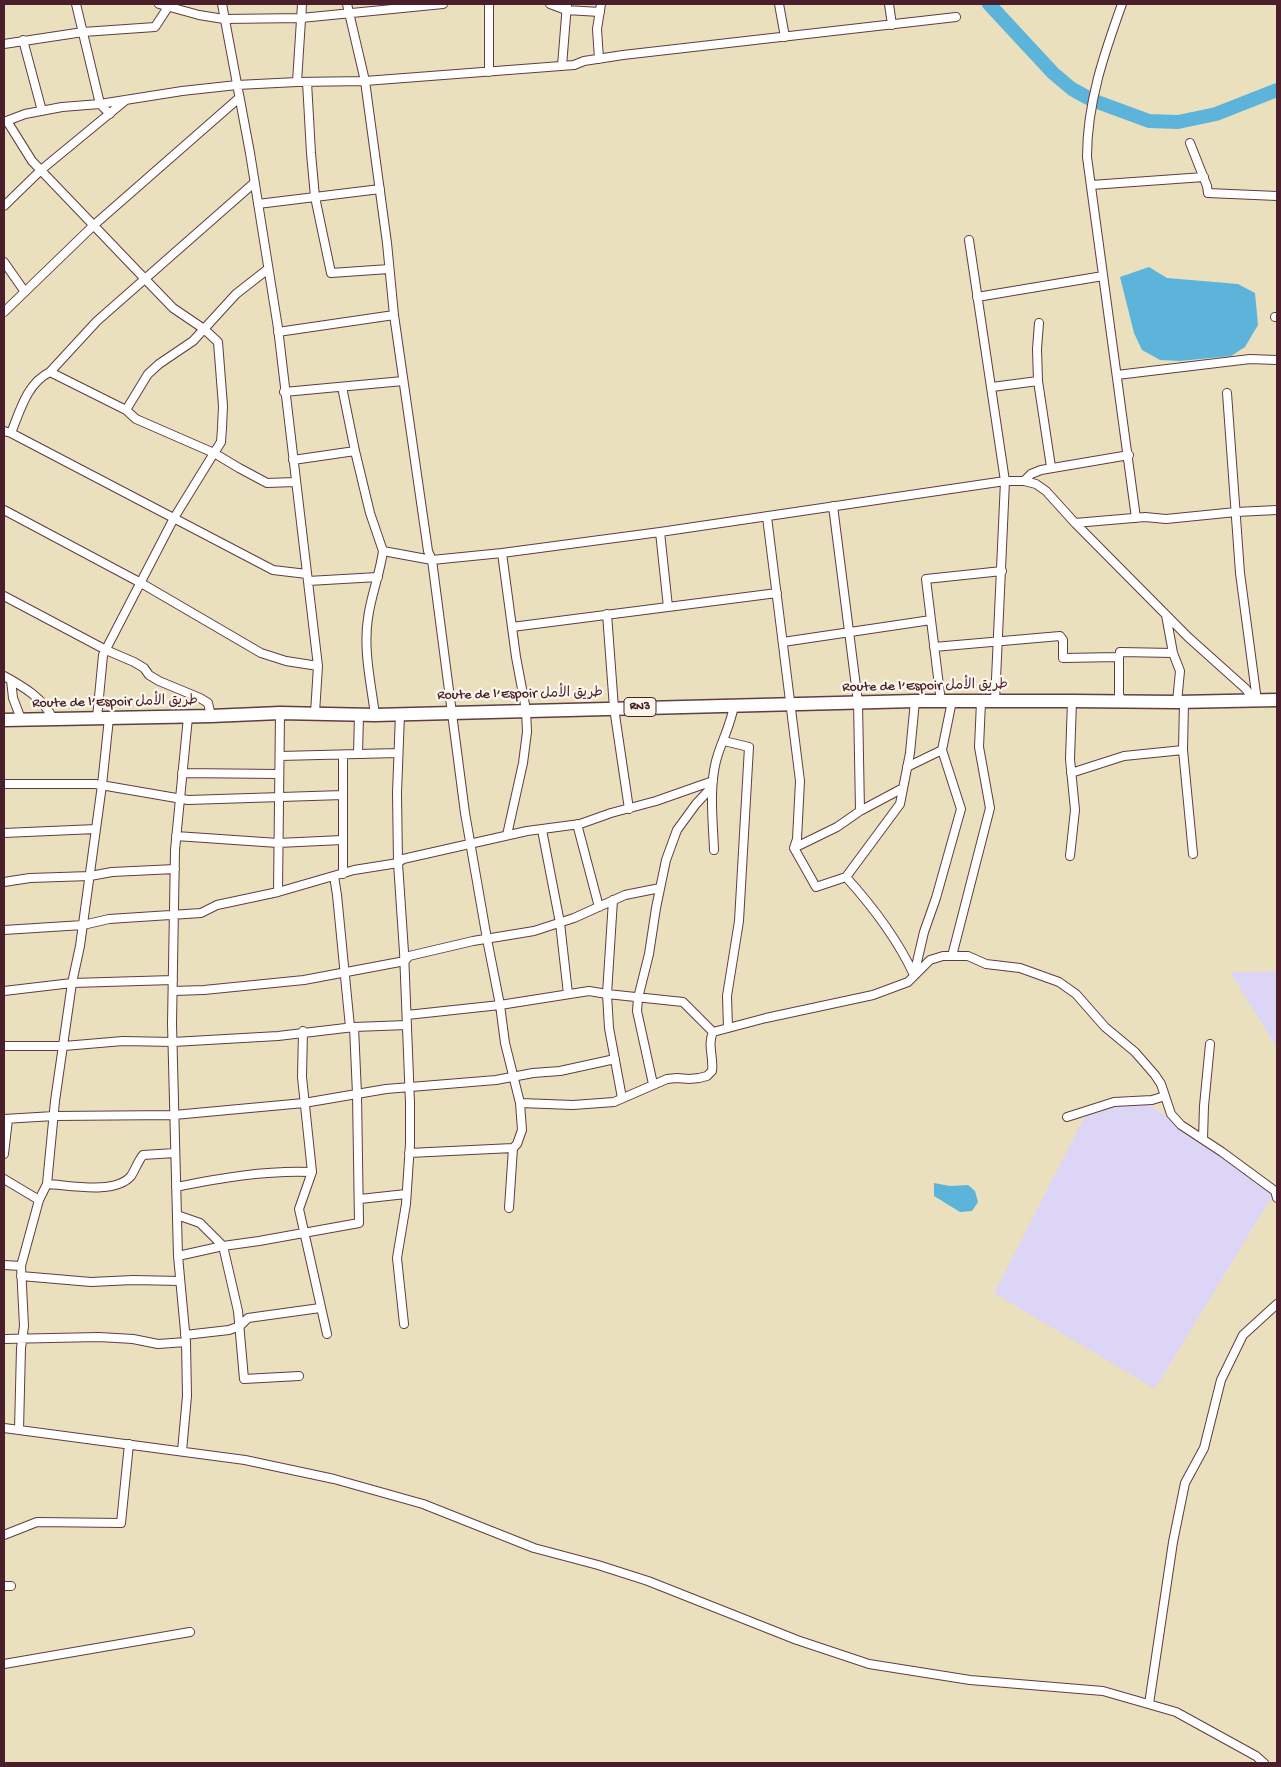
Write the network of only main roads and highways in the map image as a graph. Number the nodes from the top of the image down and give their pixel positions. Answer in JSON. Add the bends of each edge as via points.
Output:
{"nodes":[{"id":1,"x":1277,"y":700,"type":"edge"},
{"id":2,"x":4,"y":720,"type":"edge"}],
"edges":[{"from":1,"to":2,"type":"highway","name":"Route de l’Espoir طريق الأمل","number":"RN3","via":[[915,701],[375,715],[280,713]]}]}
